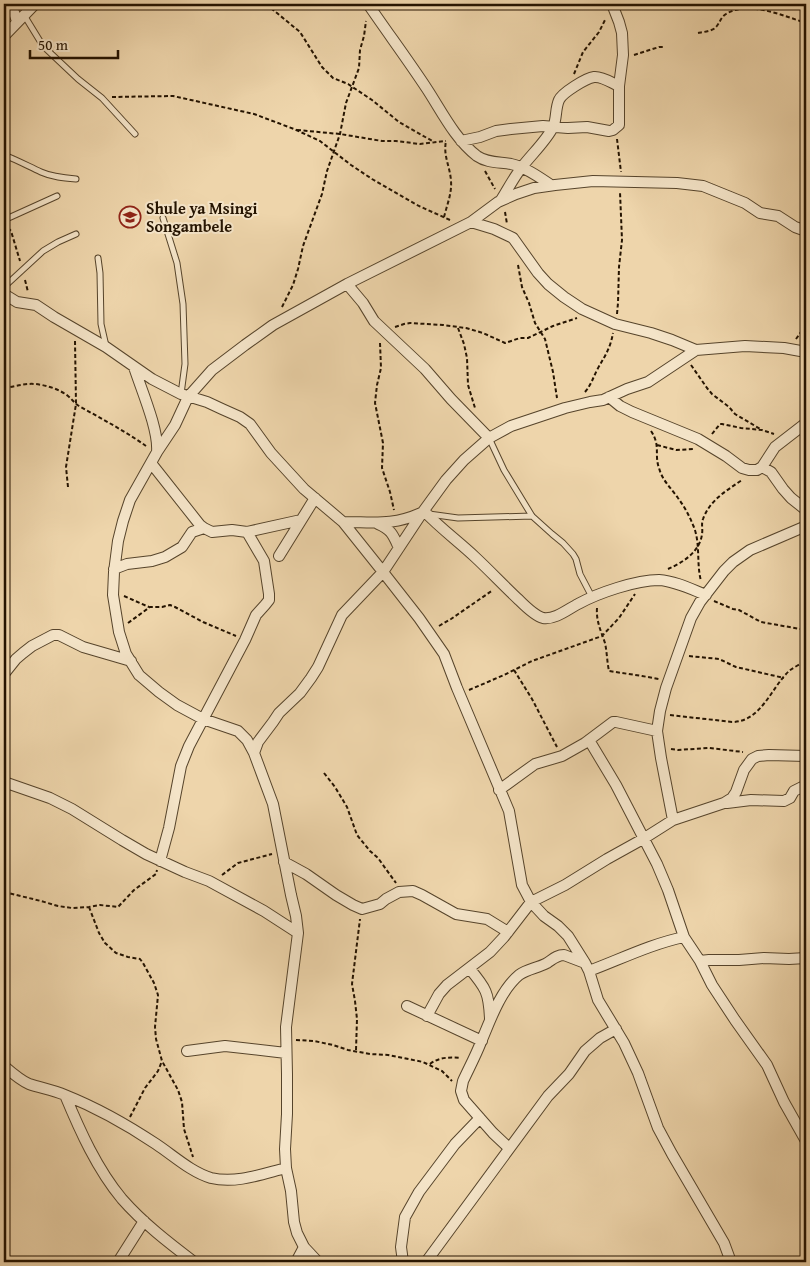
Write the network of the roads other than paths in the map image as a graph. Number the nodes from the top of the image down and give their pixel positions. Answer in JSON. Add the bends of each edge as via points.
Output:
{"nodes":[{"id":1,"x":11,"y":4,"type":"edge"},
{"id":2,"x":368,"y":4,"type":"edge"},
{"id":3,"x":31,"y":5,"type":"edge"},
{"id":4,"x":613,"y":6,"type":"edge"},
{"id":5,"x":14,"y":22,"type":"edge"},
{"id":6,"x":4,"y":36,"type":"edge"},
{"id":7,"x":619,"y":86,"type":"junction"},
{"id":8,"x":553,"y":127,"type":"junction"},
{"id":9,"x":135,"y":134,"type":"dead end"},
{"id":10,"x":461,"y":141,"type":"junction"},
{"id":11,"x":4,"y":156,"type":"edge"},
{"id":12,"x":520,"y":168,"type":"junction"},
{"id":13,"x":76,"y":179,"type":"dead end"},
{"id":14,"x":551,"y":185,"type":"junction"},
{"id":15,"x":57,"y":196,"type":"dead end"},
{"id":16,"x":501,"y":200,"type":"junction"},
{"id":17,"x":163,"y":218,"type":"dead end"},
{"id":18,"x":4,"y":220,"type":"edge"},
{"id":19,"x":467,"y":224,"type":"junction"},
{"id":20,"x":806,"y":231,"type":"edge"},
{"id":21,"x":76,"y":234,"type":"dead end"},
{"id":22,"x":98,"y":258,"type":"dead end"},
{"id":23,"x":347,"y":284,"type":"junction"},
{"id":24,"x":4,"y":287,"type":"edge"},
{"id":25,"x":4,"y":294,"type":"edge"},
{"id":26,"x":106,"y":347,"type":"junction"},
{"id":27,"x":696,"y":350,"type":"junction"},
{"id":28,"x":806,"y":352,"type":"edge"},
{"id":29,"x":134,"y":367,"type":"junction"},
{"id":30,"x":184,"y":396,"type":"junction"},
{"id":31,"x":609,"y":397,"type":"junction"},
{"id":32,"x":806,"y":423,"type":"edge"},
{"id":33,"x":489,"y":438,"type":"junction"},
{"id":34,"x":157,"y":453,"type":"junction"},
{"id":35,"x":151,"y":463,"type":"junction"},
{"id":36,"x":762,"y":466,"type":"junction"},
{"id":37,"x":314,"y":498,"type":"junction"},
{"id":38,"x":806,"y":510,"type":"edge"},
{"id":39,"x":424,"y":513,"type":"junction"},
{"id":40,"x":532,"y":516,"type":"junction"},
{"id":41,"x":301,"y":520,"type":"junction"},
{"id":42,"x":343,"y":522,"type":"junction"},
{"id":43,"x":377,"y":523,"type":"junction"},
{"id":44,"x":806,"y":526,"type":"edge"},
{"id":45,"x":204,"y":528,"type":"junction"},
{"id":46,"x":247,"y":532,"type":"junction"},
{"id":47,"x":398,"y":548,"type":"junction"},
{"id":48,"x":279,"y":556,"type":"dead end"},
{"id":49,"x":114,"y":569,"type":"junction"},
{"id":50,"x":383,"y":572,"type":"junction"},
{"id":51,"x":594,"y":596,"type":"junction"},
{"id":52,"x":705,"y":596,"type":"junction"},
{"id":53,"x":131,"y":662,"type":"junction"},
{"id":54,"x":4,"y":674,"type":"edge"},
{"id":55,"x":203,"y":719,"type":"junction"},
{"id":56,"x":657,"y":731,"type":"junction"},
{"id":57,"x":589,"y":740,"type":"junction"},
{"id":58,"x":254,"y":753,"type":"junction"},
{"id":59,"x":806,"y":756,"type":"edge"},
{"id":60,"x":4,"y":782,"type":"edge"},
{"id":61,"x":806,"y":785,"type":"edge"},
{"id":62,"x":500,"y":790,"type":"junction"},
{"id":63,"x":724,"y":804,"type":"junction"},
{"id":64,"x":673,"y":820,"type":"junction"},
{"id":65,"x":643,"y":839,"type":"junction"},
{"id":66,"x":160,"y":861,"type":"junction"},
{"id":67,"x":284,"y":862,"type":"junction"},
{"id":68,"x":531,"y":902,"type":"junction"},
{"id":69,"x":508,"y":932,"type":"junction"},
{"id":70,"x":298,"y":933,"type":"junction"},
{"id":71,"x":684,"y":937,"type":"junction"},
{"id":72,"x":806,"y":958,"type":"edge"},
{"id":73,"x":700,"y":961,"type":"junction"},
{"id":74,"x":587,"y":967,"type":"junction"},
{"id":75,"x":469,"y":968,"type":"junction"},
{"id":76,"x":407,"y":1006,"type":"dead end"},
{"id":77,"x":427,"y":1016,"type":"junction"},
{"id":78,"x":490,"y":1020,"type":"junction"},
{"id":79,"x":616,"y":1029,"type":"junction"},
{"id":80,"x":482,"y":1041,"type":"junction"},
{"id":81,"x":187,"y":1051,"type":"dead end"},
{"id":82,"x":286,"y":1053,"type":"junction"},
{"id":83,"x":4,"y":1066,"type":"edge"},
{"id":84,"x":65,"y":1095,"type":"junction"},
{"id":85,"x":480,"y":1118,"type":"junction"},
{"id":86,"x":806,"y":1141,"type":"edge"},
{"id":87,"x":509,"y":1148,"type":"junction"},
{"id":88,"x":286,"y":1168,"type":"junction"},
{"id":89,"x":144,"y":1221,"type":"junction"},
{"id":90,"x":304,"y":1247,"type":"junction"},
{"id":91,"x":118,"y":1262,"type":"edge"},
{"id":92,"x":194,"y":1262,"type":"edge"},
{"id":93,"x":296,"y":1262,"type":"edge"},
{"id":94,"x":318,"y":1262,"type":"edge"},
{"id":95,"x":403,"y":1262,"type":"edge"},
{"id":96,"x":426,"y":1262,"type":"edge"},
{"id":97,"x":731,"y":1262,"type":"edge"}],
"edges":[{"from":1,"to":5,"type":"street"},
{"from":2,"to":10,"type":"street"},
{"from":3,"to":5,"type":"street"},
{"from":4,"to":7,"type":"street","via":[[622,33]]},
{"from":5,"to":6,"type":"street"},
{"from":5,"to":9,"type":"lane","via":[[102,98]]},
{"from":7,"to":8,"type":"street","via":[[594,77],[578,84],[559,99]]},
{"from":7,"to":8,"type":"street","via":[[619,125],[614,130]]},
{"from":8,"to":10,"type":"street","via":[[496,131]]},
{"from":8,"to":12,"type":"street"},
{"from":10,"to":12,"type":"street","via":[[486,161]]},
{"from":11,"to":13,"type":"lane","via":[[42,173]]},
{"from":12,"to":14,"type":"street"},
{"from":12,"to":16,"type":"street"},
{"from":14,"to":16,"type":"street"},
{"from":14,"to":20,"type":"street","via":[[593,181],[703,186],[760,212],[778,216]]},
{"from":15,"to":18,"type":"lane"},
{"from":16,"to":19,"type":"street"},
{"from":17,"to":30,"type":"lane","via":[[177,262],[182,304]]},
{"from":19,"to":23,"type":"street"},
{"from":19,"to":27,"type":"street","via":[[513,238],[548,284],[591,313]]},
{"from":21,"to":24,"type":"lane","via":[[43,252]]},
{"from":22,"to":26,"type":"lane","via":[[101,324]]},
{"from":23,"to":30,"type":"street","via":[[273,325],[212,370]]},
{"from":23,"to":33,"type":"street","via":[[374,321],[425,369]]},
{"from":25,"to":26,"type":"street","via":[[17,302],[36,305]]},
{"from":26,"to":29,"type":"street"},
{"from":27,"to":28,"type":"street","via":[[745,346]]},
{"from":27,"to":31,"type":"street","via":[[648,382]]},
{"from":29,"to":30,"type":"street"},
{"from":29,"to":34,"type":"street","via":[[153,425]]},
{"from":30,"to":34,"type":"street","via":[[175,425]]},
{"from":30,"to":37,"type":"street","via":[[207,402],[250,424],[271,453]]},
{"from":31,"to":33,"type":"street","via":[[511,426]]},
{"from":31,"to":36,"type":"street","via":[[632,412],[686,433],[742,468],[756,470]]},
{"from":32,"to":36,"type":"street","via":[[775,447]]},
{"from":33,"to":39,"type":"street","via":[[452,473]]},
{"from":33,"to":40,"type":"lane"},
{"from":34,"to":35,"type":"street"},
{"from":35,"to":45,"type":"street"},
{"from":35,"to":49,"type":"street","via":[[130,500],[118,540]]},
{"from":36,"to":38,"type":"street","via":[[771,472],[790,498]]},
{"from":37,"to":41,"type":"street"},
{"from":37,"to":42,"type":"street"},
{"from":39,"to":40,"type":"lane","via":[[458,518]]},
{"from":39,"to":43,"type":"street","via":[[394,522]]},
{"from":39,"to":47,"type":"street"},
{"from":39,"to":51,"type":"street","via":[[537,616],[549,618]]},
{"from":40,"to":51,"type":"lane","via":[[570,549]]},
{"from":41,"to":46,"type":"street"},
{"from":41,"to":48,"type":"street"},
{"from":42,"to":43,"type":"street"},
{"from":42,"to":50,"type":"street"},
{"from":43,"to":47,"type":"street","via":[[387,528]]},
{"from":44,"to":52,"type":"street","via":[[750,550],[724,571]]},
{"from":45,"to":46,"type":"street","via":[[212,532]]},
{"from":45,"to":49,"type":"street","via":[[192,532],[182,547],[166,557]]},
{"from":46,"to":55,"type":"street","via":[[264,561],[268,600],[256,615]]},
{"from":47,"to":50,"type":"street"},
{"from":49,"to":53,"type":"street","via":[[113,591],[119,632]]},
{"from":50,"to":58,"type":"street","via":[[342,615],[311,678],[279,714],[258,742]]},
{"from":50,"to":62,"type":"street","via":[[444,654]]},
{"from":51,"to":52,"type":"street","via":[[658,580]]},
{"from":52,"to":56,"type":"street","via":[[691,618],[669,681]]},
{"from":53,"to":54,"type":"street","via":[[53,635],[32,646]]},
{"from":53,"to":55,"type":"street","via":[[159,692]]},
{"from":55,"to":58,"type":"street","via":[[238,731]]},
{"from":55,"to":66,"type":"street","via":[[181,766]]},
{"from":56,"to":57,"type":"street","via":[[613,722]]},
{"from":56,"to":64,"type":"street"},
{"from":57,"to":62,"type":"street","via":[[562,756],[535,764]]},
{"from":57,"to":65,"type":"street"},
{"from":58,"to":67,"type":"street","via":[[273,804]]},
{"from":59,"to":63,"type":"street","via":[[769,755],[752,759],[736,792]]},
{"from":60,"to":66,"type":"street","via":[[72,809]]},
{"from":61,"to":63,"type":"street","via":[[784,801],[751,800]]},
{"from":62,"to":68,"type":"street","via":[[510,811],[522,885]]},
{"from":63,"to":64,"type":"street"},
{"from":64,"to":65,"type":"street"},
{"from":65,"to":68,"type":"street"},
{"from":65,"to":71,"type":"street","via":[[668,890]]},
{"from":66,"to":70,"type":"street","via":[[213,884]]},
{"from":67,"to":69,"type":"street","via":[[362,909],[380,904],[398,892],[413,892],[456,914],[487,919]]},
{"from":67,"to":70,"type":"street"},
{"from":68,"to":69,"type":"street"},
{"from":68,"to":74,"type":"street","via":[[568,936]]},
{"from":69,"to":75,"type":"street"},
{"from":70,"to":82,"type":"street","via":[[286,1027]]},
{"from":71,"to":73,"type":"street"},
{"from":71,"to":74,"type":"street"},
{"from":72,"to":73,"type":"street"},
{"from":73,"to":86,"type":"street","via":[[712,985],[767,1065]]},
{"from":74,"to":78,"type":"street","via":[[561,955],[525,971],[506,991]]},
{"from":74,"to":79,"type":"street","via":[[598,1000]]},
{"from":75,"to":77,"type":"street","via":[[447,985]]},
{"from":75,"to":78,"type":"street","via":[[484,987]]},
{"from":76,"to":77,"type":"street"},
{"from":77,"to":80,"type":"street"},
{"from":78,"to":80,"type":"street"},
{"from":79,"to":87,"type":"street","via":[[585,1051]]},
{"from":79,"to":97,"type":"street","via":[[638,1072],[658,1128],[724,1243]]},
{"from":80,"to":85,"type":"street","via":[[461,1091],[464,1100]]},
{"from":81,"to":82,"type":"street","via":[[225,1046]]},
{"from":82,"to":88,"type":"street"},
{"from":83,"to":84,"type":"street","via":[[27,1083]]},
{"from":84,"to":88,"type":"street","via":[[125,1125],[196,1172],[210,1177],[226,1180]]},
{"from":84,"to":89,"type":"street","via":[[104,1172]]},
{"from":85,"to":87,"type":"street"},
{"from":85,"to":95,"type":"street","via":[[455,1144],[404,1217]]},
{"from":87,"to":96,"type":"street"},
{"from":88,"to":90,"type":"street","via":[[294,1222]]},
{"from":89,"to":91,"type":"street"},
{"from":89,"to":92,"type":"street"},
{"from":90,"to":93,"type":"street"},
{"from":90,"to":94,"type":"street"}]}
